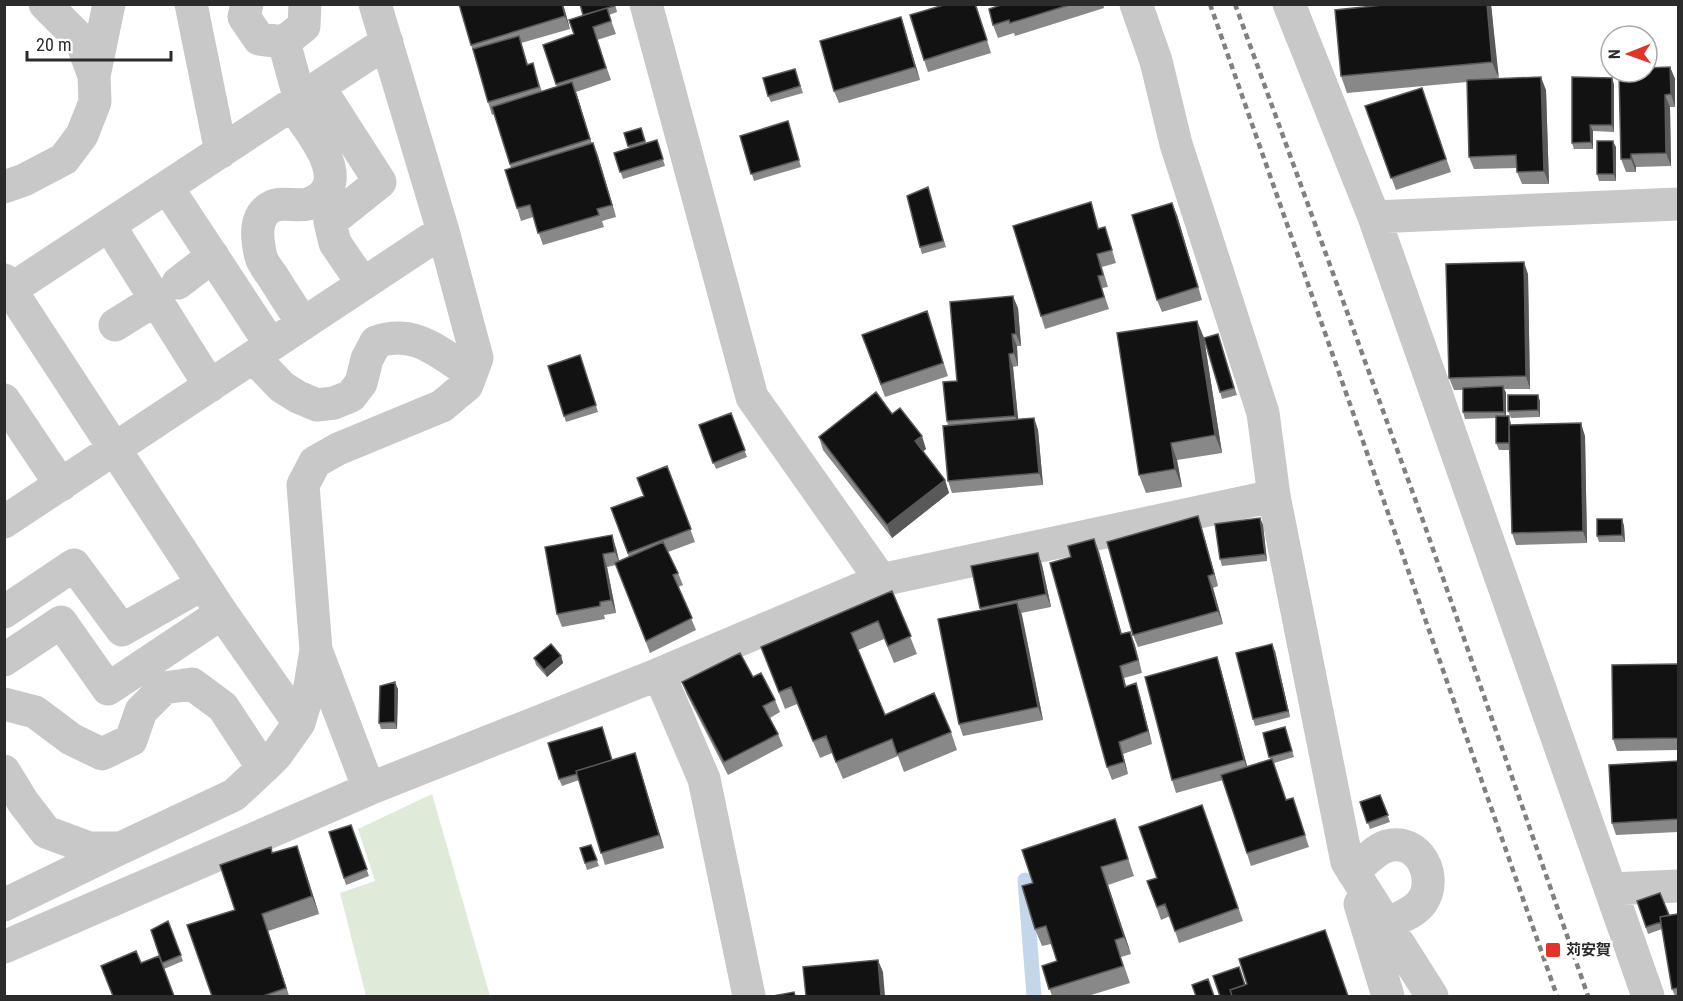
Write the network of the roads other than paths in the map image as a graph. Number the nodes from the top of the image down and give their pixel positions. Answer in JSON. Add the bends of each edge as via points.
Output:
{"nodes":[{"id":1,"x":45,"y":4,"type":"edge"},
{"id":2,"x":109,"y":4,"type":"edge"},
{"id":3,"x":191,"y":4,"type":"edge"},
{"id":4,"x":247,"y":4,"type":"edge"},
{"id":5,"x":305,"y":4,"type":"edge"},
{"id":6,"x":375,"y":4,"type":"edge"},
{"id":7,"x":646,"y":4,"type":"edge"},
{"id":8,"x":1137,"y":4,"type":"edge"},
{"id":9,"x":1289,"y":4,"type":"edge"},
{"id":10,"x":284,"y":42,"type":"junction"},
{"id":11,"x":387,"y":42,"type":"junction"},
{"id":12,"x":94,"y":76,"type":"junction"},
{"id":13,"x":303,"y":98,"type":"junction"},
{"id":14,"x":221,"y":152,"type":"junction"},
{"id":15,"x":4,"y":187,"type":"edge"},
{"id":16,"x":167,"y":187,"type":"junction"},
{"id":17,"x":1678,"y":204,"type":"edge"},
{"id":18,"x":1374,"y":217,"type":"junction"},
{"id":19,"x":110,"y":225,"type":"junction"},
{"id":20,"x":443,"y":231,"type":"junction"},
{"id":21,"x":213,"y":256,"type":"junction"},
{"id":22,"x":363,"y":284,"type":"junction"},
{"id":23,"x":7,"y":288,"type":"edge"},
{"id":24,"x":167,"y":291,"type":"junction"},
{"id":25,"x":303,"y":324,"type":"junction"},
{"id":26,"x":115,"y":325,"type":"dead end"},
{"id":27,"x":262,"y":351,"type":"junction"},
{"id":28,"x":471,"y":373,"type":"junction"},
{"id":29,"x":210,"y":386,"type":"junction"},
{"id":30,"x":5,"y":402,"type":"edge"},
{"id":31,"x":115,"y":449,"type":"junction"},
{"id":32,"x":60,"y":485,"type":"junction"},
{"id":33,"x":1274,"y":496,"type":"junction"},
{"id":34,"x":4,"y":522,"type":"edge"},
{"id":35,"x":881,"y":580,"type":"junction"},
{"id":36,"x":203,"y":584,"type":"junction"},
{"id":37,"x":4,"y":612,"type":"edge"},
{"id":38,"x":222,"y":614,"type":"junction"},
{"id":39,"x":316,"y":650,"type":"junction"},
{"id":40,"x":4,"y":660,"type":"edge"},
{"id":41,"x":659,"y":674,"type":"junction"},
{"id":42,"x":4,"y":704,"type":"edge"},
{"id":43,"x":299,"y":723,"type":"junction"},
{"id":44,"x":263,"y":768,"type":"junction"},
{"id":45,"x":4,"y":771,"type":"edge"},
{"id":46,"x":369,"y":789,"type":"junction"},
{"id":47,"x":121,"y":848,"type":"junction"},
{"id":48,"x":1350,"y":867,"type":"junction"},
{"id":49,"x":1678,"y":886,"type":"edge"},
{"id":50,"x":1611,"y":889,"type":"junction"},
{"id":51,"x":4,"y":905,"type":"edge"},
{"id":52,"x":1386,"y":924,"type":"junction"},
{"id":53,"x":4,"y":947,"type":"edge"},
{"id":54,"x":749,"y":996,"type":"edge"},
{"id":55,"x":1388,"y":996,"type":"edge"},
{"id":56,"x":1432,"y":996,"type":"edge"},
{"id":57,"x":1648,"y":996,"type":"edge"}],
"edges":[{"from":1,"to":12,"type":"street","via":[[81,40]]},
{"from":2,"to":12,"type":"street"},
{"from":3,"to":14,"type":"street"},
{"from":4,"to":10,"type":"street","via":[[244,17],[259,39]]},
{"from":5,"to":10,"type":"street","via":[[304,26]]},
{"from":6,"to":11,"type":"street"},
{"from":7,"to":35,"type":"street","via":[[752,397]]},
{"from":8,"to":33,"type":"street","via":[[1156,61],[1176,144],[1263,413]]},
{"from":9,"to":18,"type":"street"},
{"from":10,"to":13,"type":"street"},
{"from":11,"to":13,"type":"street"},
{"from":11,"to":20,"type":"street"},
{"from":12,"to":15,"type":"street","via":[[95,102],[82,135],[64,159]]},
{"from":13,"to":14,"type":"street"},
{"from":13,"to":22,"type":"street","via":[[380,182],[330,222],[335,243]]},
{"from":13,"to":25,"type":"street","via":[[329,162],[330,182],[324,194],[308,204],[272,206],[258,224],[257,235],[262,259]]},
{"from":14,"to":16,"type":"street"},
{"from":16,"to":19,"type":"street"},
{"from":16,"to":21,"type":"street"},
{"from":17,"to":18,"type":"street"},
{"from":18,"to":50,"type":"street"},
{"from":19,"to":23,"type":"street"},
{"from":19,"to":24,"type":"street"},
{"from":20,"to":22,"type":"street"},
{"from":20,"to":28,"type":"street","via":[[477,358]]},
{"from":21,"to":24,"type":"street"},
{"from":21,"to":27,"type":"street"},
{"from":22,"to":25,"type":"street"},
{"from":23,"to":31,"type":"street"},
{"from":24,"to":26,"type":"street"},
{"from":24,"to":29,"type":"street"},
{"from":25,"to":27,"type":"street"},
{"from":27,"to":28,"type":"street","via":[[282,387],[317,405],[351,396],[361,383],[376,342],[391,337],[412,338]]},
{"from":27,"to":29,"type":"street"},
{"from":28,"to":39,"type":"street","via":[[467,385],[442,406],[315,462],[303,485]]},
{"from":29,"to":31,"type":"street"},
{"from":30,"to":32,"type":"street"},
{"from":31,"to":32,"type":"street"},
{"from":31,"to":36,"type":"street"},
{"from":32,"to":34,"type":"street"},
{"from":33,"to":35,"type":"street"},
{"from":33,"to":48,"type":"street"},
{"from":35,"to":41,"type":"street"},
{"from":36,"to":37,"type":"street","via":[[122,630],[74,565]]},
{"from":36,"to":38,"type":"street"},
{"from":38,"to":40,"type":"street","via":[[108,689],[61,622]]},
{"from":38,"to":43,"type":"street"},
{"from":39,"to":43,"type":"street"},
{"from":39,"to":46,"type":"street"},
{"from":41,"to":46,"type":"street"},
{"from":41,"to":54,"type":"street","via":[[704,779]]},
{"from":42,"to":44,"type":"street","via":[[35,712],[71,739],[102,754],[131,740],[141,711],[164,688],[192,684],[223,707]]},
{"from":43,"to":44,"type":"street"},
{"from":44,"to":47,"type":"street","via":[[234,795]]},
{"from":45,"to":47,"type":"street","via":[[46,832],[89,848]]},
{"from":46,"to":53,"type":"street"},
{"from":47,"to":51,"type":"street"},
{"from":48,"to":52,"type":"street"},
{"from":48,"to":52,"type":"street","via":[[1387,846],[1405,845],[1418,852],[1427,869],[1429,886],[1422,902],[1410,913]]},
{"from":48,"to":55,"type":"street"},
{"from":49,"to":50,"type":"street"},
{"from":50,"to":57,"type":"street"},
{"from":52,"to":56,"type":"street"}]}
